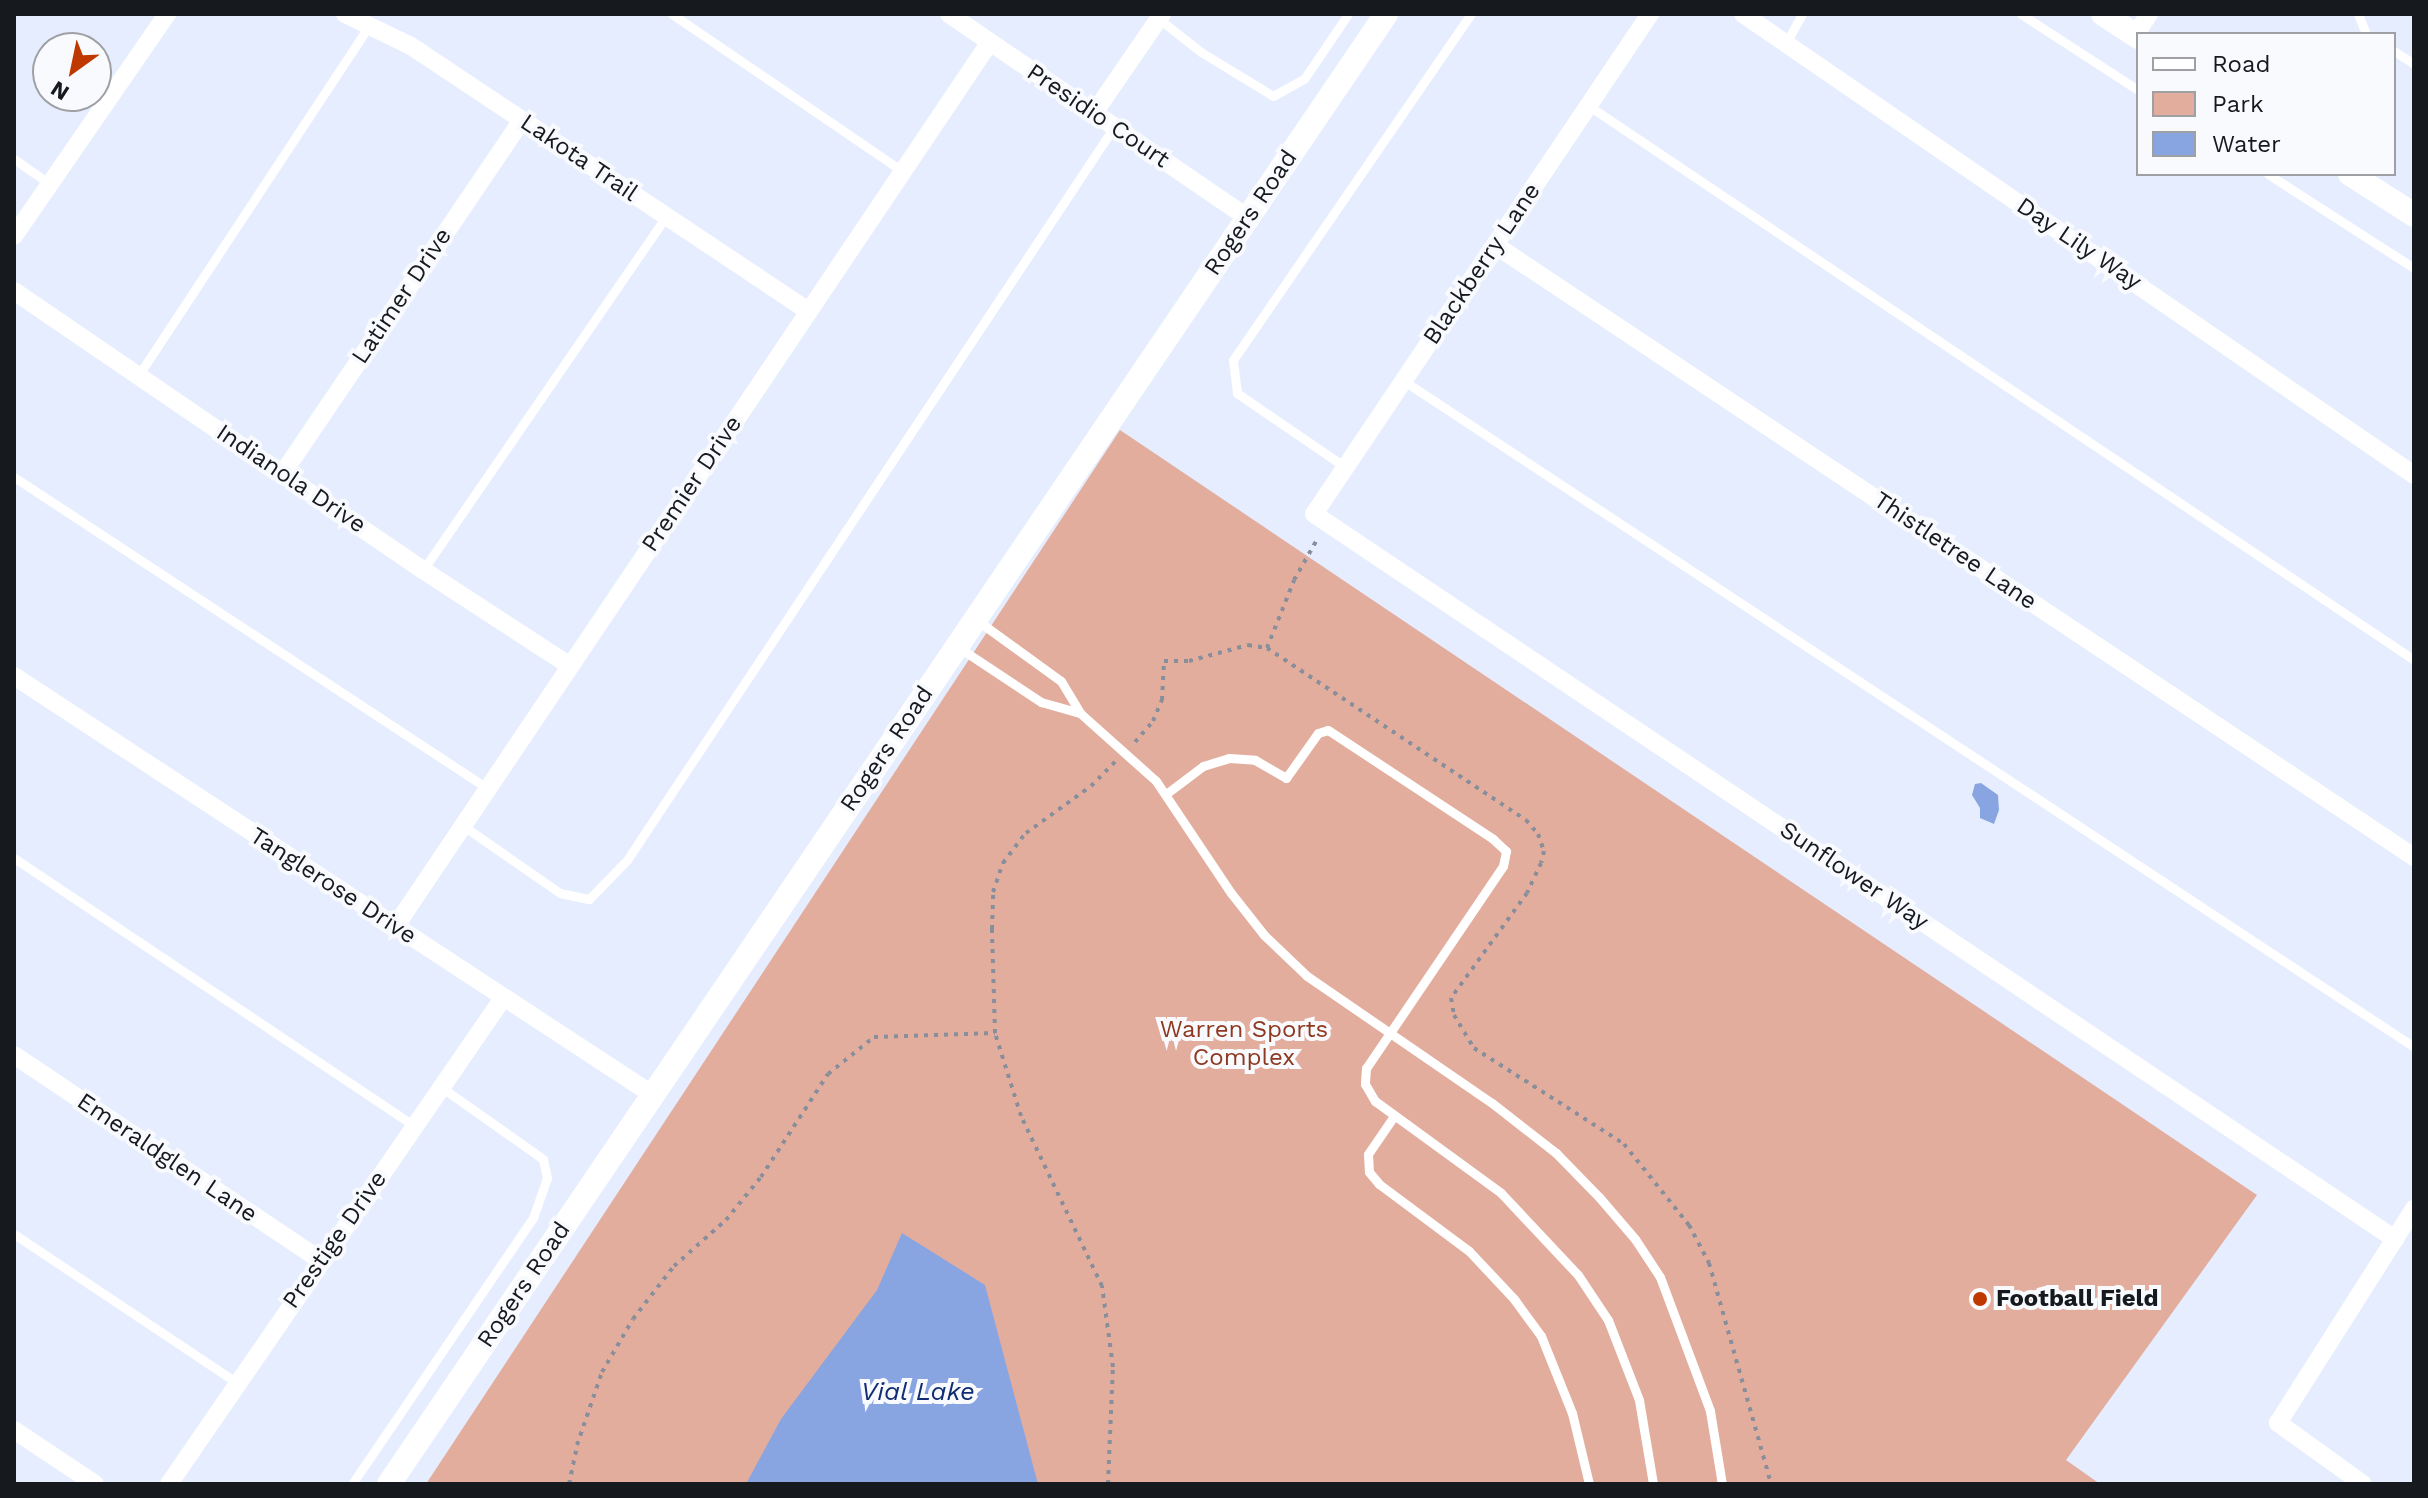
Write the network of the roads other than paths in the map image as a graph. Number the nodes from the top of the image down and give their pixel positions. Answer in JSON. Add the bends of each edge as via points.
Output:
{"nodes":[{"id":1,"x":167,"y":14,"type":"edge"},
{"id":2,"x":345,"y":14,"type":"edge"},
{"id":3,"x":672,"y":14,"type":"edge"},
{"id":4,"x":949,"y":14,"type":"edge"},
{"id":5,"x":1348,"y":14,"type":"edge"},
{"id":6,"x":1386,"y":14,"type":"edge"},
{"id":7,"x":1471,"y":14,"type":"edge"},
{"id":8,"x":1650,"y":14,"type":"edge"},
{"id":9,"x":1743,"y":14,"type":"edge"},
{"id":10,"x":1802,"y":14,"type":"edge"},
{"id":11,"x":2021,"y":14,"type":"edge"},
{"id":12,"x":2103,"y":14,"type":"edge"},
{"id":13,"x":2149,"y":14,"type":"edge"},
{"id":14,"x":1160,"y":16,"type":"edge"},
{"id":15,"x":369,"y":26,"type":"junction"},
{"id":16,"x":2138,"y":32,"type":"edge"},
{"id":17,"x":2136,"y":36,"type":"edge"},
{"id":18,"x":990,"y":42,"type":"junction"},
{"id":19,"x":1786,"y":43,"type":"junction"},
{"id":20,"x":2396,"y":52,"type":"edge"},
{"id":21,"x":2414,"y":64,"type":"edge"},
{"id":22,"x":2136,"y":89,"type":"edge"},
{"id":23,"x":1589,"y":106,"type":"junction"},
{"id":24,"x":1094,"y":113,"type":"junction"},
{"id":25,"x":522,"y":120,"type":"junction"},
{"id":26,"x":1114,"y":127,"type":"junction"},
{"id":27,"x":14,"y":159,"type":"edge"},
{"id":28,"x":904,"y":172,"type":"junction"},
{"id":29,"x":2271,"y":176,"type":"edge"},
{"id":30,"x":2353,"y":176,"type":"edge"},
{"id":31,"x":50,"y":184,"type":"junction"},
{"id":32,"x":2414,"y":215,"type":"edge"},
{"id":33,"x":666,"y":216,"type":"junction"},
{"id":34,"x":1248,"y":218,"type":"junction"},
{"id":35,"x":14,"y":236,"type":"edge"},
{"id":36,"x":1495,"y":245,"type":"junction"},
{"id":37,"x":2414,"y":268,"type":"edge"},
{"id":38,"x":14,"y":291,"type":"edge"},
{"id":39,"x":809,"y":311,"type":"junction"},
{"id":40,"x":138,"y":376,"type":"junction"},
{"id":41,"x":1404,"y":381,"type":"junction"},
{"id":42,"x":1345,"y":467,"type":"junction"},
{"id":43,"x":283,"y":473,"type":"junction"},
{"id":44,"x":2414,"y":475,"type":"edge"},
{"id":45,"x":14,"y":477,"type":"edge"},
{"id":46,"x":1319,"y":518,"type":"joint"},
{"id":47,"x":423,"y":570,"type":"junction"},
{"id":48,"x":975,"y":620,"type":"junction"},
{"id":49,"x":957,"y":646,"type":"junction"},
{"id":50,"x":2414,"y":660,"type":"edge"},
{"id":51,"x":569,"y":665,"type":"junction"},
{"id":52,"x":14,"y":676,"type":"edge"},
{"id":53,"x":1080,"y":713,"type":"junction"},
{"id":54,"x":487,"y":788,"type":"junction"},
{"id":55,"x":1166,"y":794,"type":"junction"},
{"id":56,"x":462,"y":825,"type":"junction"},
{"id":57,"x":2414,"y":857,"type":"edge"},
{"id":58,"x":14,"y":858,"type":"edge"},
{"id":59,"x":395,"y":927,"type":"junction"},
{"id":60,"x":503,"y":998,"type":"junction"},
{"id":61,"x":1389,"y":1033,"type":"junction"},
{"id":62,"x":2414,"y":1047,"type":"edge"},
{"id":63,"x":14,"y":1055,"type":"edge"},
{"id":64,"x":441,"y":1087,"type":"junction"},
{"id":65,"x":653,"y":1095,"type":"junction"},
{"id":66,"x":1394,"y":1116,"type":"junction"},
{"id":67,"x":414,"y":1126,"type":"junction"},
{"id":68,"x":2414,"y":1209,"type":"edge"},
{"id":69,"x":14,"y":1234,"type":"edge"},
{"id":70,"x":2395,"y":1239,"type":"junction"},
{"id":71,"x":320,"y":1260,"type":"junction"},
{"id":72,"x":237,"y":1383,"type":"junction"},
{"id":73,"x":14,"y":1430,"type":"edge"},
{"id":74,"x":95,"y":1484,"type":"edge"},
{"id":75,"x":169,"y":1484,"type":"edge"},
{"id":76,"x":352,"y":1484,"type":"edge"},
{"id":77,"x":389,"y":1484,"type":"edge"},
{"id":78,"x":1589,"y":1484,"type":"edge"},
{"id":79,"x":1653,"y":1484,"type":"edge"},
{"id":80,"x":1722,"y":1484,"type":"edge"},
{"id":81,"x":2363,"y":1484,"type":"edge"}],
"edges":[{"from":1,"to":31,"type":"street"},
{"from":2,"to":15,"type":"street","name":"Lakota Trail"},
{"from":3,"to":28,"type":"lane"},
{"from":4,"to":18,"type":"street","name":"Presidio Court"},
{"from":5,"to":14,"type":"lane","via":[[1304,79],[1273,96],[1201,52]]},
{"from":6,"to":34,"type":"street","name":"Rogers Road"},
{"from":7,"to":42,"type":"lane","via":[[1233,360],[1237,393]]},
{"from":8,"to":23,"type":"street","name":"Blackberry Lane"},
{"from":9,"to":19,"type":"street","name":"Day Lily Way"},
{"from":10,"to":19,"type":"lane"},
{"from":11,"to":22,"type":"lane"},
{"from":12,"to":17,"type":"street"},
{"from":13,"to":16,"type":"street"},
{"from":14,"to":24,"type":"street"},
{"from":15,"to":25,"type":"street","name":"Lakota Trail","via":[[411,46]]},
{"from":15,"to":40,"type":"lane"},
{"from":18,"to":24,"type":"street","name":"Presidio Court"},
{"from":18,"to":28,"type":"street","name":"Premier Drive"},
{"from":19,"to":44,"type":"street","name":"Day Lily Way"},
{"from":20,"to":21,"type":"lane"},
{"from":23,"to":36,"type":"street","name":"Blackberry Lane"},
{"from":23,"to":50,"type":"lane"},
{"from":24,"to":26,"type":"street","name":"Presidio Court"},
{"from":25,"to":33,"type":"street","name":"Lakota Trail"},
{"from":25,"to":43,"type":"street","name":"Latimer Drive"},
{"from":26,"to":34,"type":"street","name":"Presidio Court"},
{"from":26,"to":56,"type":"lane","via":[[627,860],[589,899],[560,893]]},
{"from":27,"to":31,"type":"lane"},
{"from":28,"to":39,"type":"street","name":"Premier Drive"},
{"from":29,"to":37,"type":"lane"},
{"from":30,"to":32,"type":"street"},
{"from":31,"to":35,"type":"street"},
{"from":33,"to":39,"type":"street","name":"Lakota Trail"},
{"from":33,"to":47,"type":"lane"},
{"from":34,"to":48,"type":"street","name":"Rogers Road"},
{"from":36,"to":41,"type":"street","name":"Blackberry Lane"},
{"from":36,"to":57,"type":"street","name":"Thistletree Lane"},
{"from":38,"to":40,"type":"street","name":"Indianola Drive"},
{"from":39,"to":51,"type":"street","name":"Premier Drive"},
{"from":40,"to":43,"type":"street","name":"Indianola Drive"},
{"from":41,"to":42,"type":"street","name":"Blackberry Lane"},
{"from":41,"to":62,"type":"lane"},
{"from":42,"to":46,"type":"street","name":"Blackberry Lane"},
{"from":43,"to":47,"type":"street","name":"Indianola Drive"},
{"from":45,"to":54,"type":"lane"},
{"from":46,"to":70,"type":"street","name":"Sunflower Way"},
{"from":47,"to":51,"type":"street","name":"Indianola Drive"},
{"from":48,"to":49,"type":"street","name":"Rogers Road"},
{"from":48,"to":53,"type":"lane","via":[[1061,681]]},
{"from":49,"to":53,"type":"lane","via":[[1041,702]]},
{"from":49,"to":65,"type":"street","name":"Rogers Road"},
{"from":51,"to":54,"type":"street","name":"Premier Drive"},
{"from":52,"to":59,"type":"street","name":"Tanglerose Drive"},
{"from":53,"to":55,"type":"lane"},
{"from":54,"to":56,"type":"street","name":"Premier Drive"},
{"from":55,"to":61,"type":"lane","via":[[1264,935],[1307,976]]},
{"from":55,"to":61,"type":"lane","via":[[1203,766],[1229,758],[1255,760],[1286,778],[1318,733],[1328,730],[1506,851],[1503,866]]},
{"from":56,"to":59,"type":"street","name":"Premier Drive"},
{"from":58,"to":67,"type":"lane"},
{"from":59,"to":60,"type":"street","name":"Tanglerose Drive"},
{"from":60,"to":64,"type":"street","name":"Prestige Drive"},
{"from":60,"to":65,"type":"street","name":"Tanglerose Drive"},
{"from":61,"to":66,"type":"lane","via":[[1366,1068],[1365,1084],[1375,1101]]},
{"from":61,"to":80,"type":"lane","via":[[1556,1153],[1635,1239],[1660,1277],[1692,1358],[1710,1411]]},
{"from":63,"to":71,"type":"street","name":"Emeraldglen Lane"},
{"from":64,"to":67,"type":"street","name":"Prestige Drive"},
{"from":64,"to":76,"type":"lane","via":[[543,1159],[547,1178],[533,1218]]},
{"from":65,"to":77,"type":"street","name":"Rogers Road"},
{"from":66,"to":78,"type":"lane","via":[[1368,1154],[1369,1172],[1469,1251],[1541,1336],[1572,1413]]},
{"from":66,"to":79,"type":"lane","via":[[1501,1193],[1578,1275],[1608,1320],[1639,1400]]},
{"from":67,"to":71,"type":"street","name":"Prestige Drive"},
{"from":68,"to":70,"type":"street"},
{"from":69,"to":72,"type":"lane"},
{"from":70,"to":81,"type":"street","via":[[2278,1423]]},
{"from":71,"to":72,"type":"street","name":"Prestige Drive"},
{"from":72,"to":75,"type":"street","name":"Prestige Drive"},
{"from":73,"to":74,"type":"street"}]}
